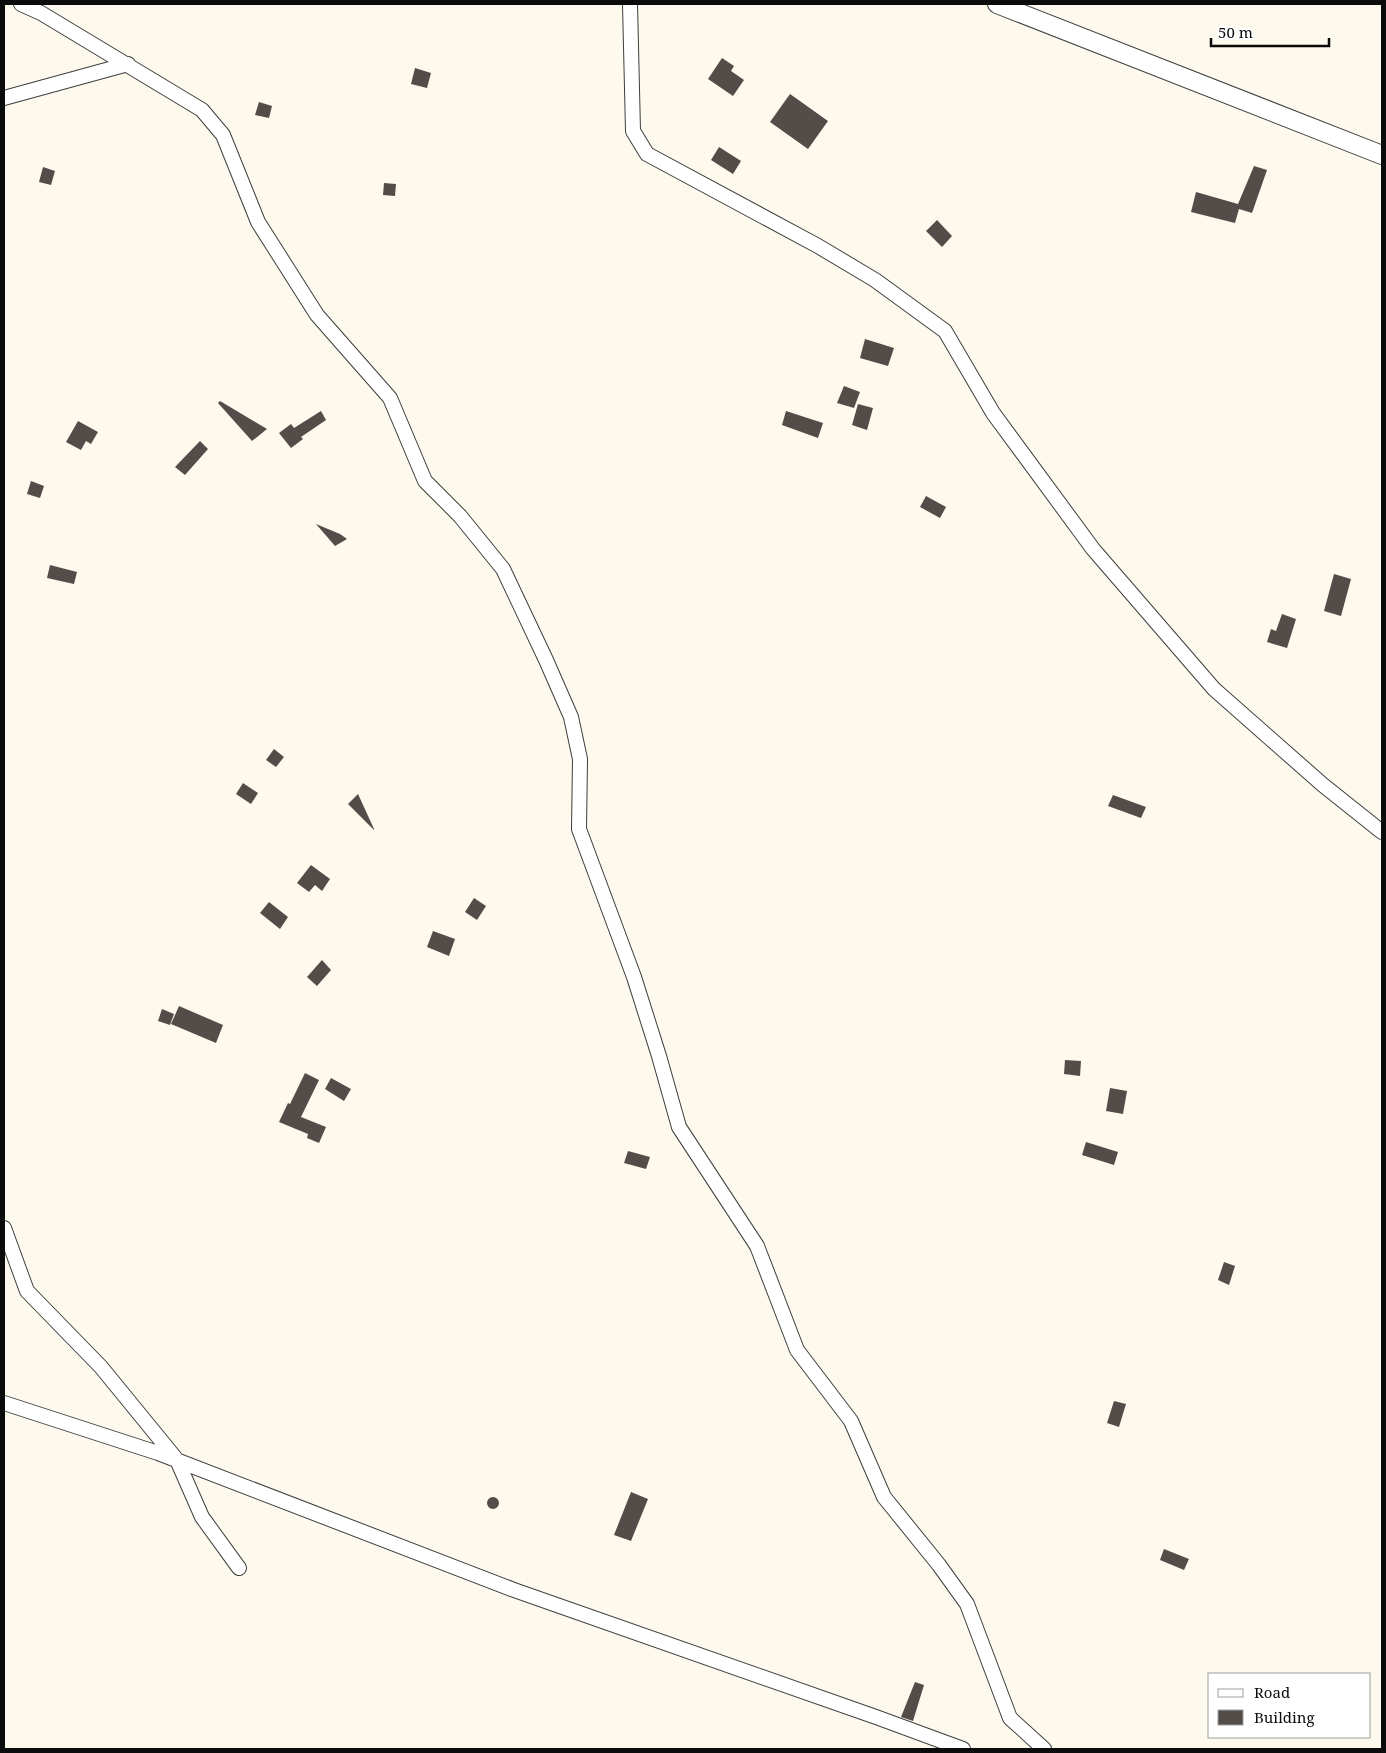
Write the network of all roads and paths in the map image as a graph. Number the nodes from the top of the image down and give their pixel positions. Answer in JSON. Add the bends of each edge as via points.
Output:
{"nodes":[{"id":1,"x":21,"y":4,"type":"edge"},
{"id":2,"x":630,"y":4,"type":"edge"},
{"id":3,"x":998,"y":4,"type":"edge"},
{"id":4,"x":128,"y":64,"type":"junction"},
{"id":5,"x":4,"y":98,"type":"edge"},
{"id":6,"x":1382,"y":155,"type":"edge"},
{"id":7,"x":1382,"y":832,"type":"edge"},
{"id":8,"x":4,"y":1228,"type":"edge"},
{"id":9,"x":4,"y":1403,"type":"edge"},
{"id":10,"x":177,"y":1460,"type":"junction"},
{"id":11,"x":239,"y":1568,"type":"dead end"},
{"id":12,"x":963,"y":1749,"type":"edge"},
{"id":13,"x":1044,"y":1749,"type":"edge"}],
"edges":[{"from":1,"to":4,"type":"street"},
{"from":2,"to":7,"type":"street","via":[[633,131],[647,154],[875,280],[945,332],[993,413],[1093,549],[1214,689]]},
{"from":3,"to":6,"type":"street"},
{"from":4,"to":5,"type":"street"},
{"from":4,"to":13,"type":"street","via":[[202,110],[223,135],[258,222],[317,316],[390,398],[425,481],[460,516],[503,570],[571,718],[580,759],[579,829],[634,977],[679,1127],[757,1246],[797,1350],[851,1421],[884,1497],[967,1604],[1010,1718]]},
{"from":8,"to":10,"type":"street","via":[[27,1291],[101,1367]]},
{"from":9,"to":10,"type":"street"},
{"from":10,"to":11,"type":"street","via":[[202,1516]]},
{"from":10,"to":12,"type":"street","via":[[514,1590]]}]}
